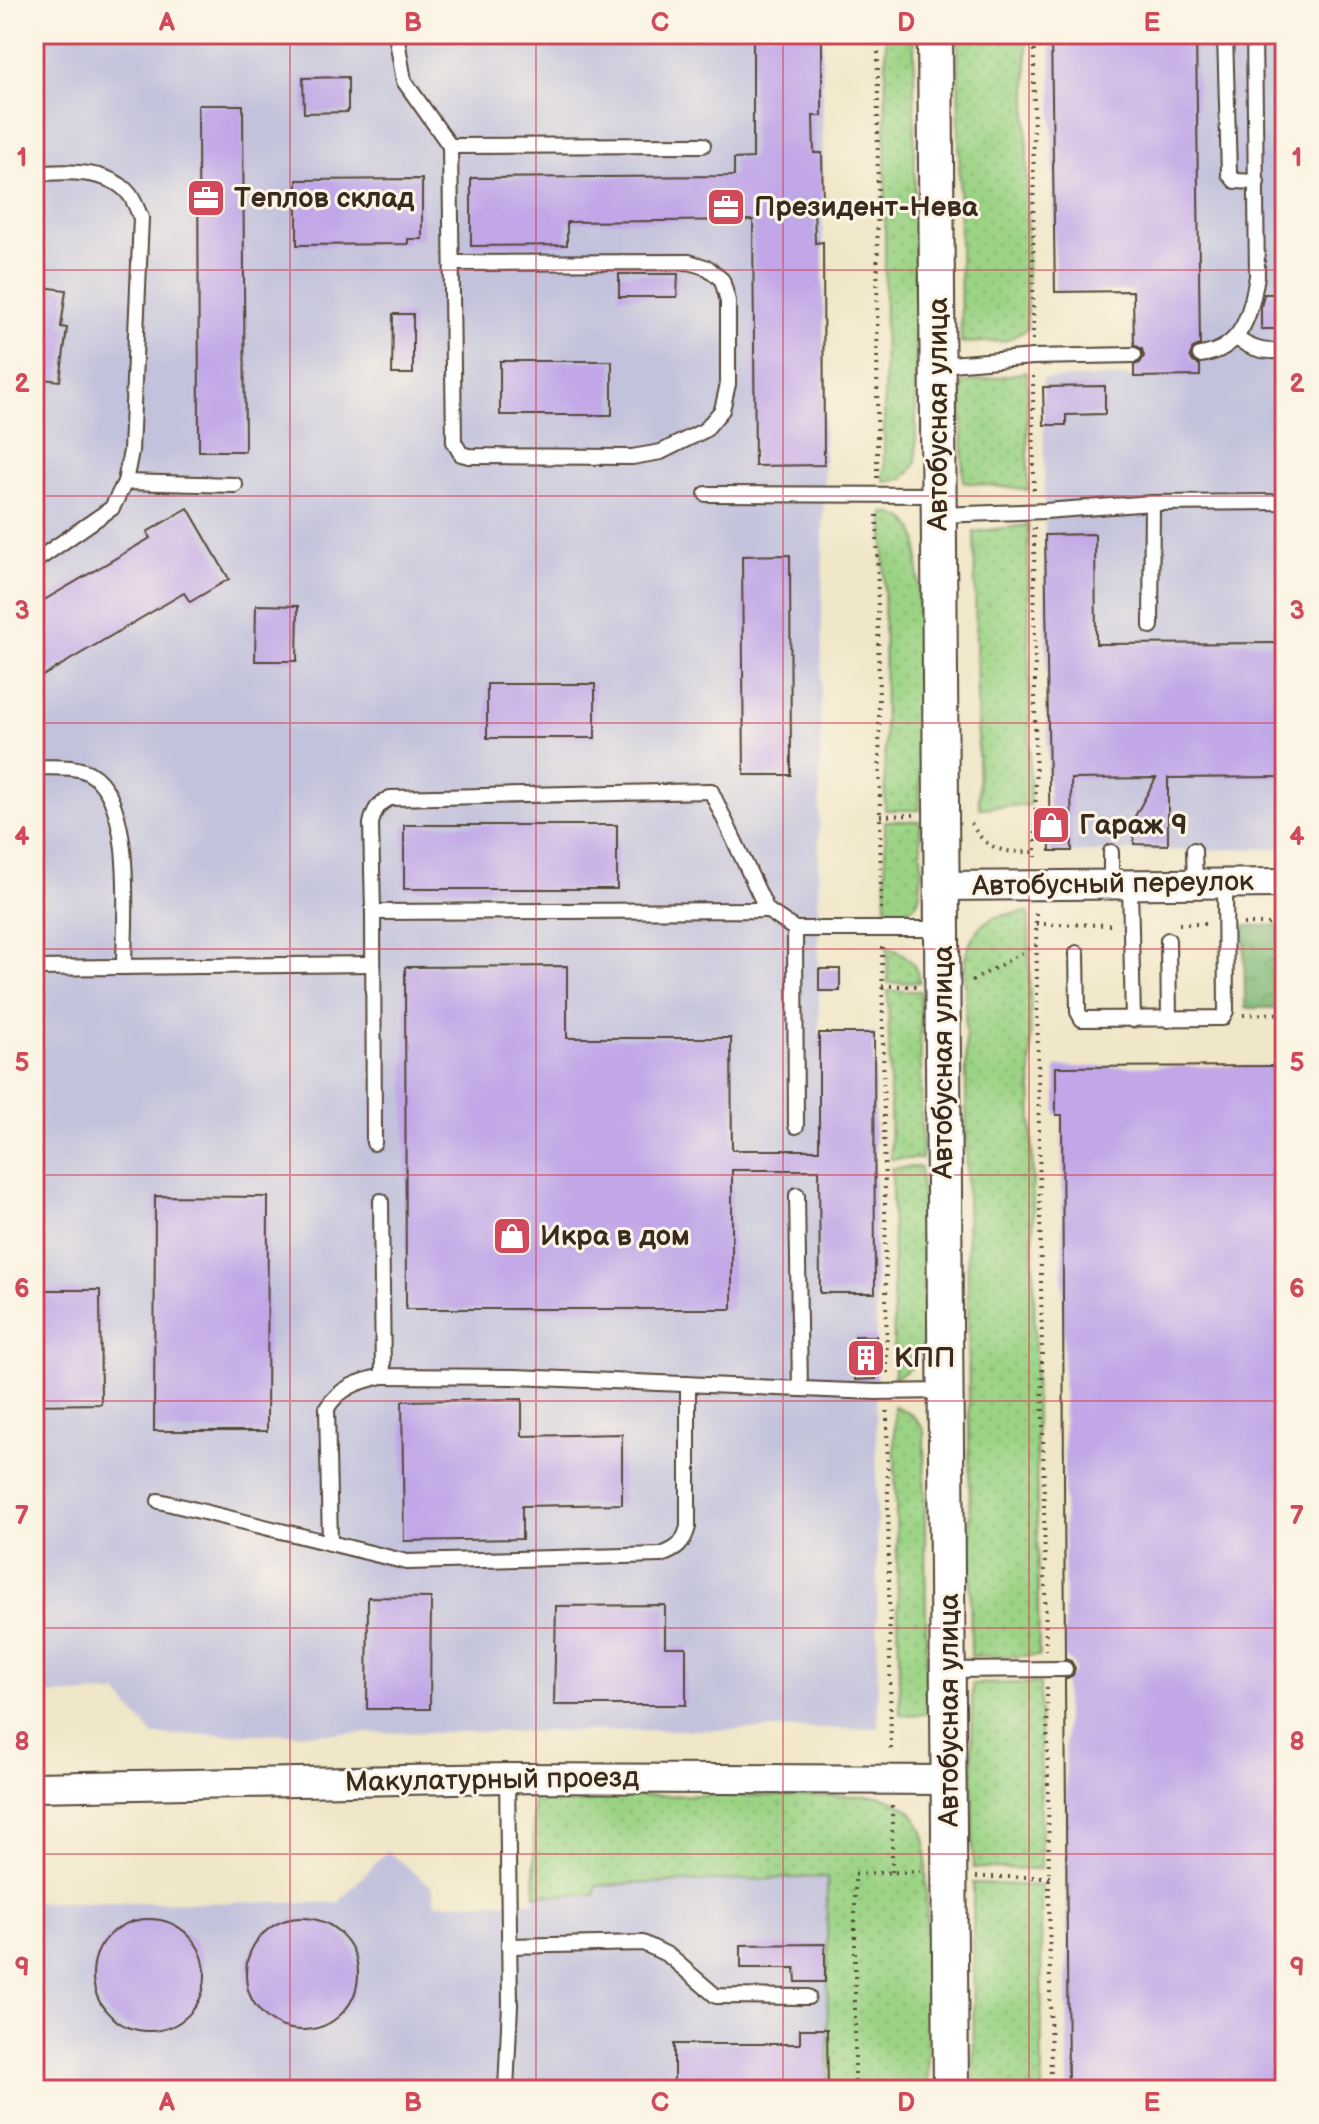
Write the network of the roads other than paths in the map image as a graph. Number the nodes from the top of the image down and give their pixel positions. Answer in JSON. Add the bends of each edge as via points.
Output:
{"nodes":[{"id":1,"x":396,"y":34,"type":"edge"},
{"id":2,"x":935,"y":34,"type":"edge"},
{"id":3,"x":1225,"y":34,"type":"edge"},
{"id":4,"x":1254,"y":34,"type":"edge"},
{"id":5,"x":703,"y":145,"type":"dead end"},
{"id":6,"x":450,"y":146,"type":"junction"},
{"id":7,"x":34,"y":174,"type":"edge"},
{"id":8,"x":1257,"y":182,"type":"junction"},
{"id":9,"x":452,"y":263,"type":"junction"},
{"id":10,"x":1236,"y":338,"type":"junction"},
{"id":11,"x":1285,"y":351,"type":"edge"},
{"id":12,"x":1134,"y":355,"type":"dead end"},
{"id":13,"x":1200,"y":355,"type":"dead end"},
{"id":14,"x":938,"y":365,"type":"junction"},
{"id":15,"x":125,"y":482,"type":"junction"},
{"id":16,"x":235,"y":485,"type":"dead end"},
{"id":17,"x":706,"y":494,"type":"dead end"},
{"id":18,"x":1285,"y":502,"type":"edge"},
{"id":19,"x":1152,"y":503,"type":"junction"},
{"id":20,"x":939,"y":505,"type":"junction"},
{"id":21,"x":34,"y":562,"type":"edge"},
{"id":22,"x":1151,"y":626,"type":"dead end"},
{"id":23,"x":34,"y":767,"type":"edge"},
{"id":24,"x":1194,"y":850,"type":"dead end"},
{"id":25,"x":1111,"y":852,"type":"dead end"},
{"id":26,"x":1285,"y":883,"type":"edge"},
{"id":27,"x":1195,"y":884,"type":"junction"},
{"id":28,"x":1225,"y":884,"type":"junction"},
{"id":29,"x":942,"y":886,"type":"junction"},
{"id":30,"x":1121,"y":886,"type":"junction"},
{"id":31,"x":767,"y":910,"type":"junction"},
{"id":32,"x":373,"y":912,"type":"junction"},
{"id":33,"x":795,"y":929,"type":"junction"},
{"id":34,"x":942,"y":929,"type":"junction"},
{"id":35,"x":1168,"y":940,"type":"dead end"},
{"id":36,"x":1077,"y":953,"type":"dead end"},
{"id":37,"x":373,"y":964,"type":"junction"},
{"id":38,"x":124,"y":967,"type":"junction"},
{"id":39,"x":34,"y":968,"type":"edge"},
{"id":40,"x":1133,"y":1020,"type":"junction"},
{"id":41,"x":1169,"y":1020,"type":"junction"},
{"id":42,"x":796,"y":1126,"type":"dead end"},
{"id":43,"x":374,"y":1143,"type":"dead end"},
{"id":44,"x":797,"y":1195,"type":"dead end"},
{"id":45,"x":381,"y":1201,"type":"dead end"},
{"id":46,"x":383,"y":1376,"type":"junction"},
{"id":47,"x":688,"y":1384,"type":"junction"},
{"id":48,"x":800,"y":1389,"type":"junction"},
{"id":49,"x":946,"y":1391,"type":"junction"},
{"id":50,"x":159,"y":1501,"type":"dead end"},
{"id":51,"x":330,"y":1543,"type":"junction"},
{"id":52,"x":1065,"y":1669,"type":"dead end"},
{"id":53,"x":948,"y":1670,"type":"junction"},
{"id":54,"x":507,"y":1778,"type":"junction"},
{"id":55,"x":949,"y":1780,"type":"junction"},
{"id":56,"x":34,"y":1787,"type":"edge"},
{"id":57,"x":509,"y":1946,"type":"junction"},
{"id":58,"x":808,"y":1997,"type":"dead end"},
{"id":59,"x":506,"y":2090,"type":"edge"},
{"id":60,"x":951,"y":2090,"type":"edge"}],
"edges":[{"from":1,"to":6,"type":"lane","via":[[404,81]]},
{"from":2,"to":14,"type":"street","name":"Автобусная улица"},
{"from":3,"to":8,"type":"lane","via":[[1229,174],[1235,181]]},
{"from":4,"to":8,"type":"lane"},
{"from":5,"to":6,"type":"lane"},
{"from":6,"to":9,"type":"lane"},
{"from":7,"to":15,"type":"lane","via":[[109,180],[129,194],[141,218],[131,451]]},
{"from":8,"to":10,"type":"lane","via":[[1257,276]]},
{"from":9,"to":9,"type":"lane","via":[[454,442],[461,454],[632,457],[661,452],[705,430],[722,410],[728,384],[728,301],[722,280],[708,268],[689,262]]},
{"from":10,"to":11,"type":"lane","via":[[1263,352]]},
{"from":10,"to":13,"type":"lane","via":[[1214,354]]},
{"from":12,"to":14,"type":"lane"},
{"from":14,"to":20,"type":"street","name":"Автобусная улица"},
{"from":15,"to":16,"type":"lane"},
{"from":15,"to":21,"type":"lane","via":[[112,508]]},
{"from":17,"to":20,"type":"lane","via":[[877,495]]},
{"from":18,"to":19,"type":"lane"},
{"from":19,"to":20,"type":"lane","via":[[1034,511]]},
{"from":19,"to":22,"type":"lane"},
{"from":20,"to":29,"type":"street","name":"Автобусная улица"},
{"from":23,"to":38,"type":"lane","via":[[87,772],[110,794],[122,841]]},
{"from":24,"to":27,"type":"lane"},
{"from":25,"to":30,"type":"lane"},
{"from":26,"to":28,"type":"street","name":"Автобусный переулок"},
{"from":27,"to":28,"type":"street","name":"Автобусный переулок"},
{"from":27,"to":30,"type":"street","name":"Автобусный переулок"},
{"from":28,"to":41,"type":"lane","via":[[1224,1015],[1215,1020]]},
{"from":29,"to":30,"type":"street","name":"Автобусный переулок"},
{"from":29,"to":34,"type":"street","name":"Автобусная улица"},
{"from":30,"to":40,"type":"lane"},
{"from":31,"to":32,"type":"lane"},
{"from":31,"to":32,"type":"lane","via":[[711,791],[390,798],[380,803],[371,824]]},
{"from":31,"to":33,"type":"lane"},
{"from":32,"to":37,"type":"lane"},
{"from":33,"to":34,"type":"lane"},
{"from":33,"to":42,"type":"lane"},
{"from":34,"to":49,"type":"street","name":"Автобусная улица"},
{"from":35,"to":41,"type":"lane"},
{"from":36,"to":40,"type":"lane","via":[[1079,1017]]},
{"from":37,"to":38,"type":"lane"},
{"from":37,"to":43,"type":"lane"},
{"from":38,"to":39,"type":"lane"},
{"from":40,"to":41,"type":"lane"},
{"from":44,"to":48,"type":"lane"},
{"from":45,"to":46,"type":"lane"},
{"from":46,"to":47,"type":"lane"},
{"from":46,"to":51,"type":"lane","via":[[336,1394],[327,1408]]},
{"from":47,"to":48,"type":"lane"},
{"from":47,"to":51,"type":"lane","via":[[688,1527],[676,1550],[653,1556],[407,1562]]},
{"from":48,"to":49,"type":"lane"},
{"from":49,"to":53,"type":"street","name":"Автобусная улица"},
{"from":50,"to":51,"type":"lane"},
{"from":52,"to":53,"type":"lane"},
{"from":53,"to":55,"type":"street","name":"Автобусная улица"},
{"from":54,"to":55,"type":"street","name":"Макулатурный проезд"},
{"from":54,"to":56,"type":"street","name":"Макулатурный проезд"},
{"from":54,"to":57,"type":"lane"},
{"from":55,"to":60,"type":"street","name":"Автобусная улица"},
{"from":57,"to":58,"type":"lane","via":[[643,1943],[668,1955],[716,1996]]},
{"from":57,"to":59,"type":"lane"}]}
